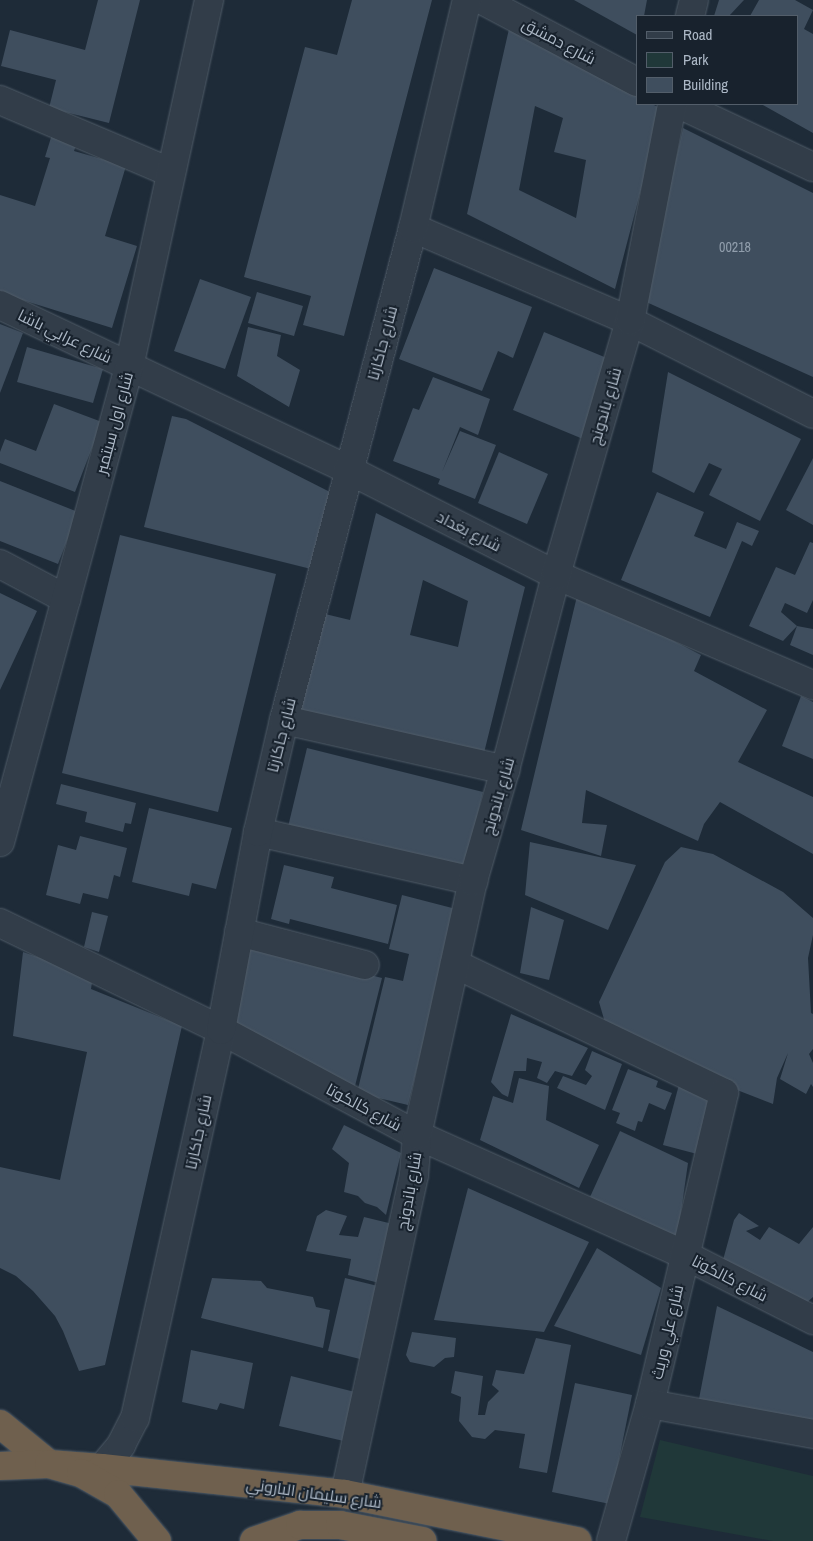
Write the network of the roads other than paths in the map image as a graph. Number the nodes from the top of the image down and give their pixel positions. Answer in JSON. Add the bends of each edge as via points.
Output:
{"nodes":[{"id":1,"x":209,"y":0,"type":"edge"},
{"id":2,"x":466,"y":0,"type":"edge"},
{"id":3,"x":482,"y":0,"type":"edge"},
{"id":4,"x":694,"y":0,"type":"edge"},
{"id":5,"x":690,"y":15,"type":"edge"},
{"id":6,"x":636,"y":81,"type":"edge"},
{"id":7,"x":0,"y":100,"type":"edge"},
{"id":8,"x":672,"y":105,"type":"edge"},
{"id":9,"x":681,"y":105,"type":"edge"},
{"id":10,"x":813,"y":167,"type":"edge"},
{"id":11,"x":170,"y":172,"type":"junction"},
{"id":12,"x":413,"y":228,"type":"junction"},
{"id":13,"x":0,"y":305,"type":"edge"},
{"id":14,"x":630,"y":321,"type":"junction"},
{"id":15,"x":129,"y":367,"type":"junction"},
{"id":16,"x":813,"y":414,"type":"edge"},
{"id":17,"x":349,"y":470,"type":"junction"},
{"id":18,"x":0,"y":564,"type":"edge"},
{"id":19,"x":556,"y":575,"type":"junction"},
{"id":20,"x":66,"y":599,"type":"junction"},
{"id":21,"x":813,"y":685,"type":"edge"},
{"id":22,"x":284,"y":720,"type":"junction"},
{"id":23,"x":506,"y":770,"type":"junction"},
{"id":24,"x":258,"y":832,"type":"junction"},
{"id":25,"x":0,"y":842,"type":"edge"},
{"id":26,"x":473,"y":881,"type":"junction"},
{"id":27,"x":0,"y":923,"type":"edge"},
{"id":28,"x":239,"y":932,"type":"junction"},
{"id":29,"x":455,"y":964,"type":"junction"},
{"id":30,"x":365,"y":965,"type":"dead end"},
{"id":31,"x":221,"y":1030,"type":"junction"},
{"id":32,"x":417,"y":1135,"type":"junction"},
{"id":33,"x":685,"y":1255,"type":"junction"},
{"id":34,"x":813,"y":1320,"type":"edge"},
{"id":35,"x":650,"y":1404,"type":"junction"},
{"id":36,"x":1,"y":1424,"type":"edge"},
{"id":37,"x":813,"y":1434,"type":"edge"},
{"id":38,"x":48,"y":1464,"type":"junction"},
{"id":39,"x":0,"y":1466,"type":"edge"},
{"id":40,"x":102,"y":1468,"type":"junction"},
{"id":41,"x":346,"y":1494,"type":"junction"},
{"id":42,"x":157,"y":1541,"type":"edge"},
{"id":43,"x":254,"y":1541,"type":"edge"},
{"id":44,"x":422,"y":1541,"type":"edge"},
{"id":45,"x":577,"y":1541,"type":"edge"},
{"id":46,"x":611,"y":1541,"type":"edge"}],
"edges":[{"from":1,"to":11,"type":"street","name":"شارع اول سبتمبر"},
{"from":2,"to":12,"type":"street","name":"شارع جاكارتا"},
{"from":3,"to":6,"type":"street","name":"شارع دمشق"},
{"from":4,"to":5,"type":"street"},
{"from":7,"to":11,"type":"street"},
{"from":8,"to":14,"type":"street","name":"شارع باندونج"},
{"from":9,"to":10,"type":"street"},
{"from":11,"to":15,"type":"street","name":"شارع اول سبتمبر"},
{"from":12,"to":14,"type":"street"},
{"from":12,"to":17,"type":"street","name":"شارع جاكارتا"},
{"from":13,"to":15,"type":"street","name":"شارع عرابي باشا"},
{"from":14,"to":16,"type":"street"},
{"from":14,"to":19,"type":"street","name":"شارع باندونج"},
{"from":15,"to":17,"type":"street","name":"شارع بغداد"},
{"from":15,"to":20,"type":"street","name":"شارع اول سبتمبر"},
{"from":17,"to":19,"type":"street","name":"شارع بغداد"},
{"from":17,"to":22,"type":"street","name":"شارع جاكارتا"},
{"from":18,"to":20,"type":"street"},
{"from":19,"to":21,"type":"street","name":"شارع بغداد"},
{"from":19,"to":23,"type":"street","name":"شارع باندونج"},
{"from":20,"to":25,"type":"street","name":"شارع اول سبتمبر"},
{"from":22,"to":23,"type":"street"},
{"from":22,"to":24,"type":"street","name":"شارع جاكارتا"},
{"from":23,"to":26,"type":"street","name":"شارع باندونج"},
{"from":24,"to":26,"type":"street"},
{"from":24,"to":28,"type":"street","name":"شارع جاكارتا"},
{"from":26,"to":29,"type":"street","name":"شارع باندونج"},
{"from":27,"to":31,"type":"street","name":"شارع كالكوتا"},
{"from":28,"to":30,"type":"street"},
{"from":28,"to":31,"type":"street","name":"شارع جاكارتا"},
{"from":29,"to":32,"type":"street","name":"شارع باندونج"},
{"from":29,"to":33,"type":"street","name":"شارع علي وريث","via":[[724,1093]]},
{"from":31,"to":32,"type":"street","name":"شارع كالكوتا"},
{"from":31,"to":40,"type":"street","name":"شارع جاكارتا","via":[[135,1418],[121,1445]]},
{"from":32,"to":33,"type":"street","name":"شارع كالكوتا"},
{"from":32,"to":41,"type":"street","name":"شارع باندونج","via":[[414,1175]]},
{"from":33,"to":34,"type":"street","name":"شارع كالكوتا"},
{"from":33,"to":35,"type":"street","name":"شارع علي وريث"},
{"from":35,"to":37,"type":"street"},
{"from":35,"to":46,"type":"street","name":"شارع علي وريث"},
{"from":36,"to":38,"type":"highway"},
{"from":38,"to":39,"type":"highway"},
{"from":38,"to":40,"type":"highway","name":"شارع سليمان الباروني"},
{"from":38,"to":42,"type":"highway","via":[[81,1473],[118,1494]]},
{"from":40,"to":41,"type":"highway","name":"شارع سليمان الباروني"},
{"from":41,"to":45,"type":"highway","name":"شارع سليمان الباروني"},
{"from":43,"to":44,"type":"highway","name":"شارع سليمان الباروني","via":[[300,1525],[340,1526]]}]}
